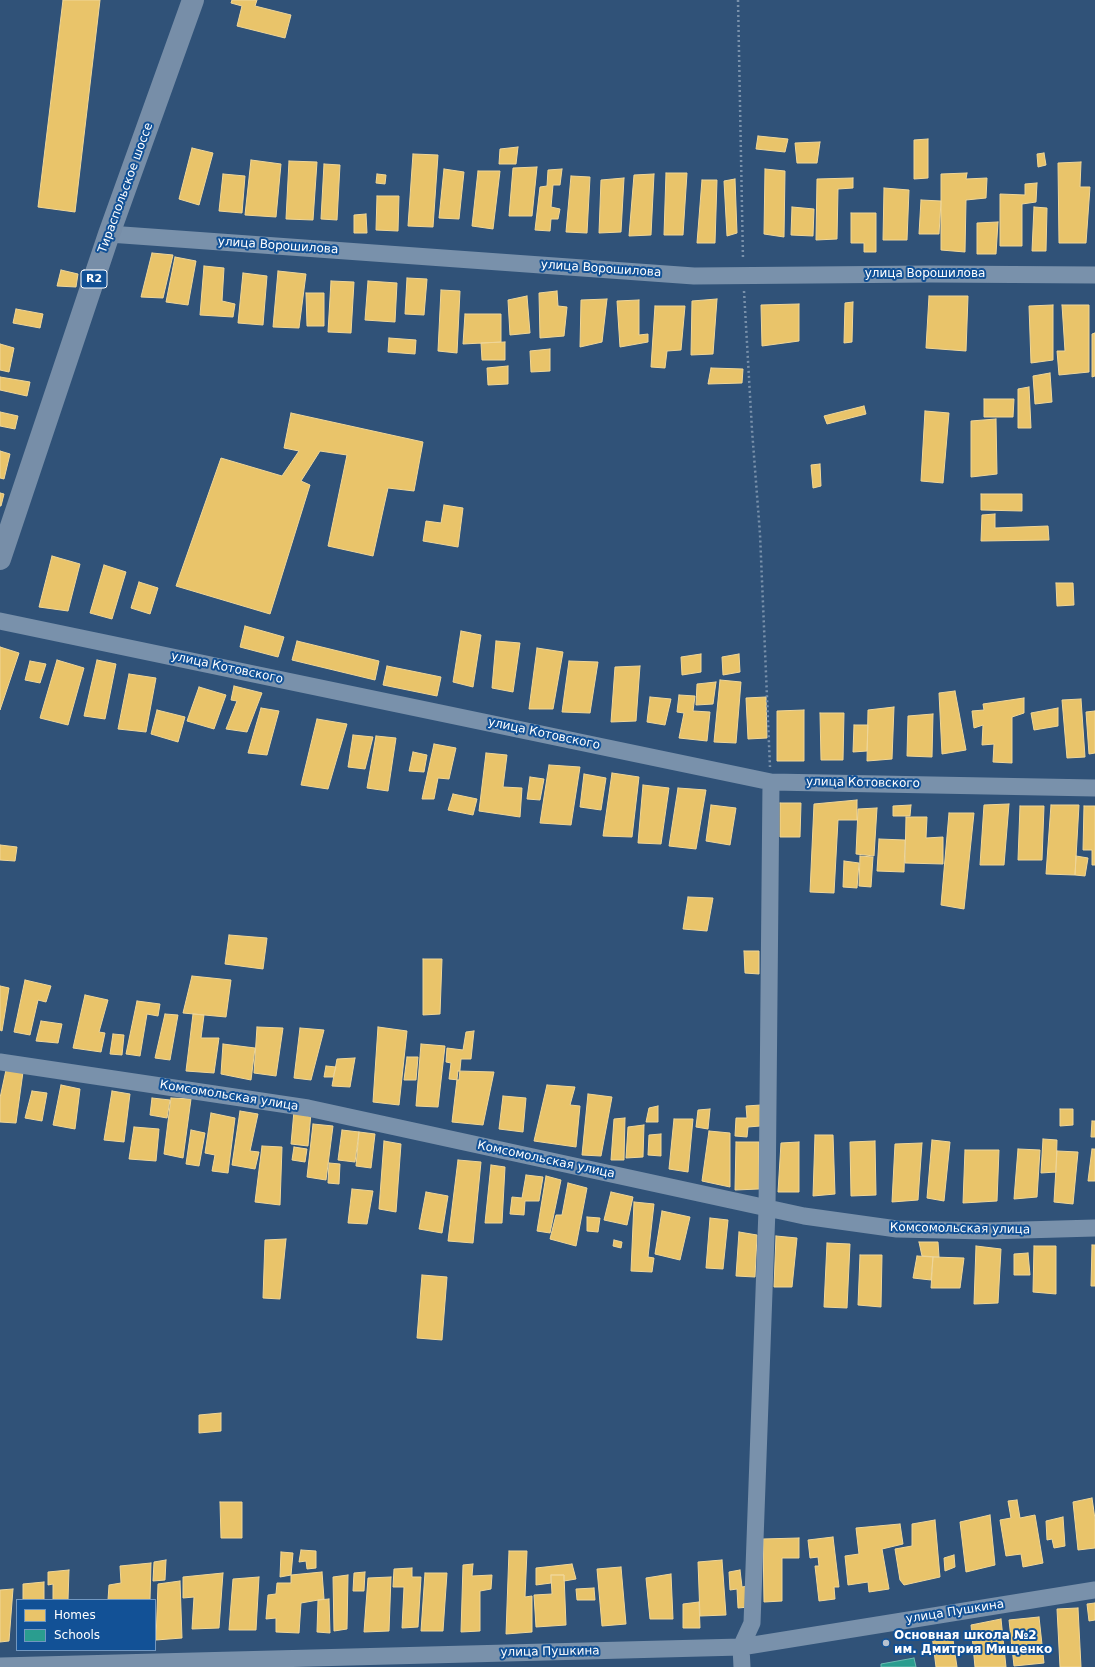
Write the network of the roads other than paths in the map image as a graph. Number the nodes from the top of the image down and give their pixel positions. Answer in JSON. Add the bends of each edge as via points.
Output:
{"nodes":[{"id":1,"x":193,"y":0,"type":"edge"},
{"id":2,"x":109,"y":234,"type":"junction"},
{"id":3,"x":1095,"y":275,"type":"edge"},
{"id":4,"x":0,"y":559,"type":"edge"},
{"id":5,"x":0,"y":621,"type":"edge"},
{"id":6,"x":771,"y":782,"type":"junction"},
{"id":7,"x":1095,"y":788,"type":"edge"},
{"id":8,"x":0,"y":1062,"type":"edge"},
{"id":9,"x":767,"y":1209,"type":"junction"},
{"id":10,"x":1095,"y":1228,"type":"edge"},
{"id":11,"x":1095,"y":1590,"type":"edge"},
{"id":12,"x":741,"y":1647,"type":"junction"},
{"id":13,"x":0,"y":1666,"type":"edge"},
{"id":14,"x":742,"y":1667,"type":"edge"}],
"edges":[{"from":1,"to":2,"type":"main road","name":"Тираспольское шоссе","number":"R2"},
{"from":2,"to":3,"type":"street","name":"улица Ворошилова","via":[[694,276]]},
{"from":2,"to":4,"type":"main road","name":"Тираспольское шоссе","number":"R2"},
{"from":5,"to":6,"type":"street","name":"улица Котовского"},
{"from":6,"to":7,"type":"street","name":"улица Котовского"},
{"from":6,"to":9,"type":"street"},
{"from":8,"to":9,"type":"street","name":"Комсомольская улица","via":[[308,1108]]},
{"from":9,"to":10,"type":"street","name":"Комсомольская улица","via":[[896,1229],[987,1232]]},
{"from":9,"to":12,"type":"street","via":[[752,1623]]},
{"from":11,"to":12,"type":"street","name":"улица Пушкина"},
{"from":12,"to":13,"type":"street","name":"улица Пушкина"},
{"from":12,"to":14,"type":"street"}]}
